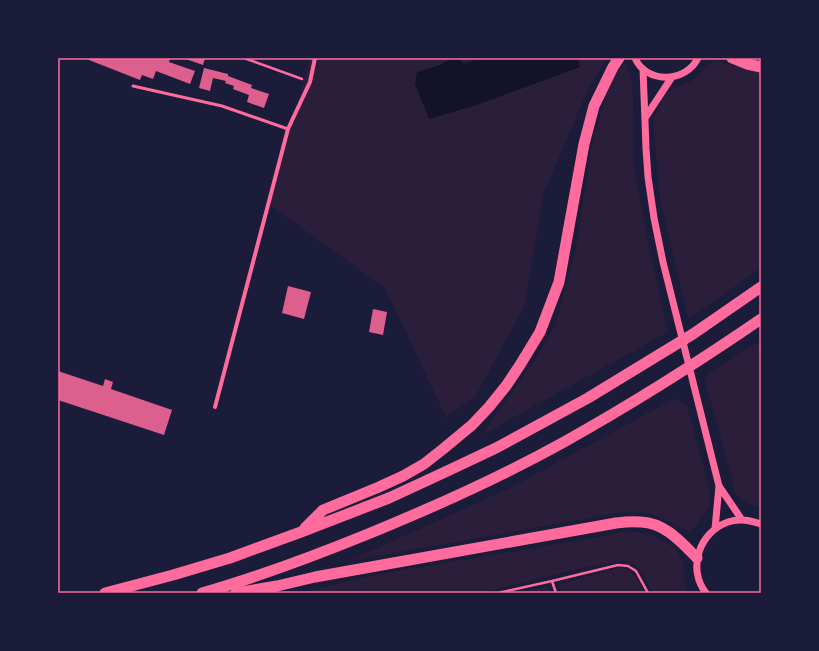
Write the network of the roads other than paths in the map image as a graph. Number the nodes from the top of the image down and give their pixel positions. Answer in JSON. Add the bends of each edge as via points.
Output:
{"nodes":[{"id":1,"x":315,"y":58,"type":"edge"},
{"id":2,"x":619,"y":58,"type":"edge"},
{"id":3,"x":635,"y":58,"type":"edge"},
{"id":4,"x":698,"y":58,"type":"edge"},
{"id":5,"x":732,"y":58,"type":"edge"},
{"id":6,"x":761,"y":67,"type":"edge"},
{"id":7,"x":643,"y":69,"type":"junction"},
{"id":8,"x":672,"y":77,"type":"junction"},
{"id":9,"x":133,"y":86,"type":"dead end"},
{"id":10,"x":645,"y":118,"type":"junction"},
{"id":11,"x":288,"y":129,"type":"junction"},
{"id":12,"x":761,"y":287,"type":"edge"},
{"id":13,"x":761,"y":319,"type":"edge"},
{"id":14,"x":215,"y":407,"type":"dead end"},
{"id":15,"x":719,"y":486,"type":"junction"},
{"id":16,"x":742,"y":520,"type":"junction"},
{"id":17,"x":761,"y":524,"type":"edge"},
{"id":18,"x":715,"y":529,"type":"junction"},
{"id":19,"x":301,"y":532,"type":"junction"},
{"id":20,"x":697,"y":558,"type":"junction"},
{"id":21,"x":704,"y":592,"type":"edge"},
{"id":22,"x":105,"y":593,"type":"edge"},
{"id":23,"x":202,"y":593,"type":"edge"},
{"id":24,"x":236,"y":593,"type":"edge"}],
"edges":[{"from":1,"to":11,"type":"street","via":[[310,82]]},
{"from":2,"to":19,"type":"highway","via":[[594,106],[559,282],[540,332],[506,386],[472,426],[424,464],[379,487],[323,510]]},
{"from":3,"to":7,"type":"street"},
{"from":4,"to":8,"type":"street","via":[[682,74]]},
{"from":5,"to":6,"type":"highway"},
{"from":7,"to":8,"type":"street","via":[[652,75]]},
{"from":7,"to":10,"type":"street"},
{"from":8,"to":10,"type":"street"},
{"from":9,"to":11,"type":"lane","via":[[222,106]]},
{"from":10,"to":15,"type":"street","via":[[648,177],[654,218]]},
{"from":11,"to":14,"type":"street"},
{"from":12,"to":19,"type":"highway","via":[[655,358],[503,445],[389,498]]},
{"from":13,"to":23,"type":"highway","via":[[711,354],[638,399],[493,479],[333,549]]},
{"from":15,"to":16,"type":"street"},
{"from":15,"to":18,"type":"street"},
{"from":16,"to":17,"type":"street"},
{"from":16,"to":18,"type":"street","via":[[728,522]]},
{"from":18,"to":20,"type":"street","via":[[700,547]]},
{"from":19,"to":22,"type":"highway","via":[[230,558]]},
{"from":20,"to":21,"type":"street","via":[[699,579]]},
{"from":20,"to":24,"type":"highway","via":[[667,530],[658,526],[649,523],[616,523]]}]}
